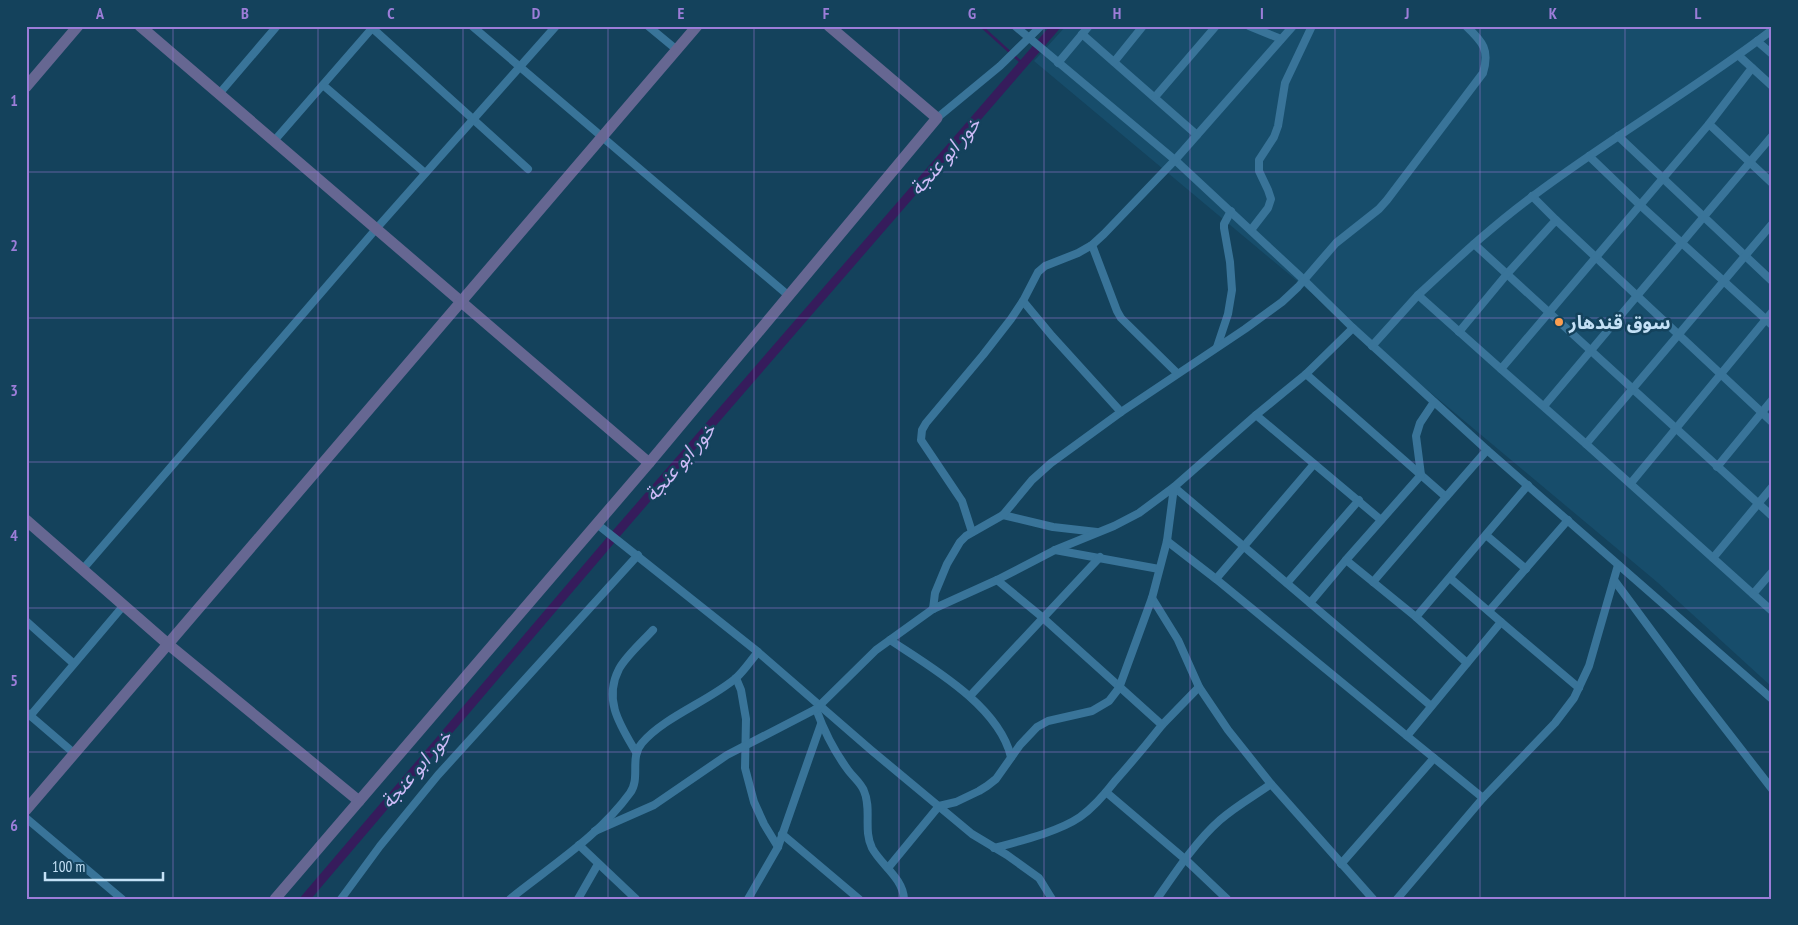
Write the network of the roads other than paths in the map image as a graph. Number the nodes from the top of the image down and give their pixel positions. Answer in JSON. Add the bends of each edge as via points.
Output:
{"nodes":[{"id":1,"x":78,"y":26,"type":"edge"},
{"id":2,"x":140,"y":26,"type":"edge"},
{"id":3,"x":277,"y":26,"type":"edge"},
{"id":4,"x":472,"y":26,"type":"edge"},
{"id":5,"x":556,"y":26,"type":"edge"},
{"id":6,"x":648,"y":26,"type":"edge"},
{"id":7,"x":697,"y":26,"type":"edge"},
{"id":8,"x":828,"y":26,"type":"edge"},
{"id":9,"x":1014,"y":26,"type":"edge"},
{"id":10,"x":1042,"y":26,"type":"edge"},
{"id":11,"x":1089,"y":26,"type":"edge"},
{"id":12,"x":1143,"y":26,"type":"edge"},
{"id":13,"x":1216,"y":26,"type":"edge"},
{"id":14,"x":1249,"y":26,"type":"edge"},
{"id":15,"x":1293,"y":26,"type":"edge"},
{"id":16,"x":1312,"y":26,"type":"edge"},
{"id":17,"x":1466,"y":26,"type":"edge"},
{"id":18,"x":372,"y":27,"type":"edge"},
{"id":19,"x":1772,"y":30,"type":"edge"},
{"id":20,"x":1082,"y":34,"type":"junction"},
{"id":21,"x":1282,"y":39,"type":"junction"},
{"id":22,"x":1031,"y":41,"type":"junction"},
{"id":23,"x":1757,"y":41,"type":"junction"},
{"id":24,"x":676,"y":50,"type":"junction"},
{"id":25,"x":1772,"y":54,"type":"edge"},
{"id":26,"x":1738,"y":55,"type":"junction"},
{"id":27,"x":1114,"y":62,"type":"junction"},
{"id":28,"x":1058,"y":63,"type":"junction"},
{"id":29,"x":519,"y":66,"type":"junction"},
{"id":30,"x":1752,"y":68,"type":"junction"},
{"id":31,"x":323,"y":85,"type":"junction"},
{"id":32,"x":1772,"y":86,"type":"edge"},
{"id":33,"x":26,"y":87,"type":"edge"},
{"id":34,"x":219,"y":94,"type":"junction"},
{"id":35,"x":1155,"y":97,"type":"junction"},
{"id":36,"x":937,"y":118,"type":"junction"},
{"id":37,"x":472,"y":120,"type":"junction"},
{"id":38,"x":1709,"y":124,"type":"junction"},
{"id":39,"x":1197,"y":135,"type":"junction"},
{"id":40,"x":602,"y":136,"type":"junction"},
{"id":41,"x":1618,"y":136,"type":"junction"},
{"id":42,"x":1772,"y":136,"type":"edge"},
{"id":43,"x":274,"y":141,"type":"junction"},
{"id":44,"x":1589,"y":156,"type":"junction"},
{"id":45,"x":1175,"y":160,"type":"junction"},
{"id":46,"x":1750,"y":163,"type":"junction"},
{"id":47,"x":528,"y":169,"type":"dead end"},
{"id":48,"x":425,"y":173,"type":"junction"},
{"id":49,"x":1663,"y":179,"type":"junction"},
{"id":50,"x":1772,"y":184,"type":"edge"},
{"id":51,"x":1532,"y":196,"type":"junction"},
{"id":52,"x":1640,"y":205,"type":"junction"},
{"id":53,"x":1230,"y":211,"type":"junction"},
{"id":54,"x":1703,"y":218,"type":"junction"},
{"id":55,"x":1556,"y":220,"type":"junction"},
{"id":56,"x":1772,"y":224,"type":"edge"},
{"id":57,"x":376,"y":229,"type":"junction"},
{"id":58,"x":1251,"y":230,"type":"junction"},
{"id":59,"x":1682,"y":243,"type":"junction"},
{"id":60,"x":1474,"y":244,"type":"junction"},
{"id":61,"x":1092,"y":245,"type":"junction"},
{"id":62,"x":1745,"y":256,"type":"junction"},
{"id":63,"x":1595,"y":258,"type":"junction"},
{"id":64,"x":1507,"y":274,"type":"junction"},
{"id":65,"x":1304,"y":280,"type":"junction"},
{"id":66,"x":1772,"y":281,"type":"edge"},
{"id":67,"x":1724,"y":282,"type":"junction"},
{"id":68,"x":1418,"y":295,"type":"junction"},
{"id":69,"x":789,"y":296,"type":"junction"},
{"id":70,"x":1636,"y":296,"type":"junction"},
{"id":71,"x":460,"y":301,"type":"junction"},
{"id":72,"x":1024,"y":301,"type":"junction"},
{"id":73,"x":1772,"y":312,"type":"edge"},
{"id":74,"x":1548,"y":313,"type":"junction"},
{"id":75,"x":1769,"y":323,"type":"edge"},
{"id":76,"x":1353,"y":328,"type":"junction"},
{"id":77,"x":1459,"y":332,"type":"junction"},
{"id":78,"x":1678,"y":336,"type":"junction"},
{"id":79,"x":1372,"y":346,"type":"junction"},
{"id":80,"x":1216,"y":347,"type":"junction"},
{"id":81,"x":1590,"y":352,"type":"junction"},
{"id":82,"x":1502,"y":369,"type":"junction"},
{"id":83,"x":1177,"y":373,"type":"junction"},
{"id":84,"x":1306,"y":374,"type":"junction"},
{"id":85,"x":1720,"y":374,"type":"junction"},
{"id":86,"x":1632,"y":390,"type":"junction"},
{"id":87,"x":1772,"y":400,"type":"edge"},
{"id":88,"x":1434,"y":402,"type":"junction"},
{"id":89,"x":1544,"y":406,"type":"junction"},
{"id":90,"x":1121,"y":412,"type":"junction"},
{"id":91,"x":1761,"y":413,"type":"junction"},
{"id":92,"x":1256,"y":415,"type":"junction"},
{"id":93,"x":1772,"y":422,"type":"edge"},
{"id":94,"x":1676,"y":429,"type":"junction"},
{"id":95,"x":1586,"y":444,"type":"junction"},
{"id":96,"x":1487,"y":450,"type":"junction"},
{"id":97,"x":649,"y":463,"type":"junction"},
{"id":98,"x":1314,"y":464,"type":"junction"},
{"id":99,"x":1717,"y":467,"type":"junction"},
{"id":100,"x":1421,"y":475,"type":"junction"},
{"id":101,"x":1631,"y":484,"type":"junction"},
{"id":102,"x":1528,"y":485,"type":"junction"},
{"id":103,"x":1174,"y":487,"type":"junction"},
{"id":104,"x":1772,"y":487,"type":"edge"},
{"id":105,"x":1446,"y":497,"type":"junction"},
{"id":106,"x":1359,"y":500,"type":"junction"},
{"id":107,"x":1758,"y":504,"type":"junction"},
{"id":108,"x":1002,"y":515,"type":"junction"},
{"id":109,"x":1772,"y":516,"type":"edge"},
{"id":110,"x":26,"y":520,"type":"edge"},
{"id":111,"x":1382,"y":520,"type":"junction"},
{"id":112,"x":1568,"y":520,"type":"junction"},
{"id":113,"x":597,"y":524,"type":"junction"},
{"id":114,"x":972,"y":532,"type":"junction"},
{"id":115,"x":1099,"y":532,"type":"junction"},
{"id":116,"x":1486,"y":535,"type":"junction"},
{"id":117,"x":1167,"y":541,"type":"junction"},
{"id":118,"x":1244,"y":546,"type":"junction"},
{"id":119,"x":1055,"y":550,"type":"junction"},
{"id":120,"x":638,"y":555,"type":"junction"},
{"id":121,"x":1100,"y":557,"type":"junction"},
{"id":122,"x":1713,"y":558,"type":"junction"},
{"id":123,"x":1346,"y":560,"type":"junction"},
{"id":124,"x":1618,"y":565,"type":"junction"},
{"id":125,"x":1526,"y":568,"type":"junction"},
{"id":126,"x":83,"y":569,"type":"junction"},
{"id":127,"x":1159,"y":569,"type":"junction"},
{"id":128,"x":1772,"y":572,"type":"edge"},
{"id":129,"x":1450,"y":578,"type":"junction"},
{"id":130,"x":1216,"y":579,"type":"junction"},
{"id":131,"x":997,"y":580,"type":"junction"},
{"id":132,"x":1614,"y":580,"type":"junction"},
{"id":133,"x":1373,"y":582,"type":"junction"},
{"id":134,"x":1287,"y":583,"type":"junction"},
{"id":135,"x":1753,"y":594,"type":"junction"},
{"id":136,"x":1152,"y":598,"type":"junction"},
{"id":137,"x":1310,"y":603,"type":"junction"},
{"id":138,"x":124,"y":605,"type":"junction"},
{"id":139,"x":933,"y":609,"type":"junction"},
{"id":140,"x":1489,"y":611,"type":"junction"},
{"id":141,"x":1772,"y":611,"type":"edge"},
{"id":142,"x":1042,"y":617,"type":"junction"},
{"id":143,"x":1416,"y":617,"type":"junction"},
{"id":144,"x":26,"y":621,"type":"edge"},
{"id":145,"x":1501,"y":622,"type":"junction"},
{"id":146,"x":653,"y":630,"type":"dead end"},
{"id":147,"x":890,"y":640,"type":"junction"},
{"id":148,"x":169,"y":644,"type":"junction"},
{"id":149,"x":758,"y":652,"type":"junction"},
{"id":150,"x":73,"y":663,"type":"junction"},
{"id":151,"x":1467,"y":663,"type":"junction"},
{"id":152,"x":736,"y":678,"type":"junction"},
{"id":153,"x":1199,"y":687,"type":"junction"},
{"id":154,"x":1119,"y":688,"type":"junction"},
{"id":155,"x":1580,"y":688,"type":"junction"},
{"id":156,"x":970,"y":696,"type":"junction"},
{"id":157,"x":1772,"y":699,"type":"edge"},
{"id":158,"x":1431,"y":706,"type":"junction"},
{"id":159,"x":818,"y":707,"type":"junction"},
{"id":160,"x":28,"y":714,"type":"edge"},
{"id":161,"x":821,"y":724,"type":"junction"},
{"id":162,"x":1162,"y":725,"type":"junction"},
{"id":163,"x":1407,"y":736,"type":"junction"},
{"id":164,"x":745,"y":746,"type":"junction"},
{"id":165,"x":636,"y":752,"type":"junction"},
{"id":166,"x":75,"y":754,"type":"junction"},
{"id":167,"x":1011,"y":757,"type":"junction"},
{"id":168,"x":1434,"y":758,"type":"junction"},
{"id":169,"x":1271,"y":784,"type":"junction"},
{"id":170,"x":1772,"y":789,"type":"edge"},
{"id":171,"x":1106,"y":792,"type":"junction"},
{"id":172,"x":1483,"y":798,"type":"junction"},
{"id":173,"x":359,"y":801,"type":"junction"},
{"id":174,"x":939,"y":806,"type":"junction"},
{"id":175,"x":26,"y":810,"type":"edge"},
{"id":176,"x":26,"y":818,"type":"edge"},
{"id":177,"x":595,"y":831,"type":"junction"},
{"id":178,"x":782,"y":834,"type":"junction"},
{"id":179,"x":579,"y":845,"type":"junction"},
{"id":180,"x":778,"y":847,"type":"junction"},
{"id":181,"x":994,"y":848,"type":"junction"},
{"id":182,"x":1186,"y":860,"type":"junction"},
{"id":183,"x":598,"y":864,"type":"junction"},
{"id":184,"x":1341,"y":864,"type":"junction"},
{"id":185,"x":888,"y":868,"type":"junction"},
{"id":186,"x":904,"y":890,"type":"junction"},
{"id":187,"x":753,"y":897,"type":"edge"},
{"id":188,"x":122,"y":899,"type":"edge"},
{"id":189,"x":275,"y":899,"type":"edge"},
{"id":190,"x":342,"y":899,"type":"edge"},
{"id":191,"x":510,"y":899,"type":"edge"},
{"id":192,"x":578,"y":899,"type":"edge"},
{"id":193,"x":636,"y":899,"type":"edge"},
{"id":194,"x":859,"y":899,"type":"edge"},
{"id":195,"x":904,"y":899,"type":"edge"},
{"id":196,"x":912,"y":899,"type":"edge"},
{"id":197,"x":1052,"y":899,"type":"edge"},
{"id":198,"x":1157,"y":899,"type":"edge"},
{"id":199,"x":1227,"y":899,"type":"edge"},
{"id":200,"x":1373,"y":899,"type":"edge"},
{"id":201,"x":1397,"y":899,"type":"edge"}],
"edges":[{"from":1,"to":33,"type":"street"},
{"from":2,"to":34,"type":"street"},
{"from":3,"to":34,"type":"street"},
{"from":4,"to":29,"type":"street"},
{"from":5,"to":29,"type":"street"},
{"from":6,"to":24,"type":"street"},
{"from":7,"to":24,"type":"street"},
{"from":8,"to":36,"type":"street"},
{"from":9,"to":22,"type":"street"},
{"from":10,"to":22,"type":"street"},
{"from":11,"to":20,"type":"street"},
{"from":12,"to":27,"type":"street"},
{"from":13,"to":35,"type":"street"},
{"from":14,"to":21,"type":"street"},
{"from":15,"to":21,"type":"street"},
{"from":16,"to":58,"type":"street","via":[[1285,83],[1274,137],[1259,160],[1259,171],[1271,199]]},
{"from":17,"to":65,"type":"street","via":[[1483,44],[1486,54],[1483,74],[1387,200],[1336,243]]},
{"from":18,"to":31,"type":"street"},
{"from":18,"to":37,"type":"street"},
{"from":19,"to":23,"type":"street"},
{"from":20,"to":27,"type":"street"},
{"from":20,"to":28,"type":"street"},
{"from":21,"to":39,"type":"street"},
{"from":22,"to":28,"type":"street"},
{"from":22,"to":36,"type":"street"},
{"from":23,"to":25,"type":"street"},
{"from":23,"to":26,"type":"street"},
{"from":24,"to":40,"type":"street"},
{"from":26,"to":30,"type":"street"},
{"from":26,"to":41,"type":"street"},
{"from":27,"to":35,"type":"street"},
{"from":28,"to":45,"type":"street"},
{"from":29,"to":37,"type":"street"},
{"from":29,"to":40,"type":"street"},
{"from":30,"to":32,"type":"street"},
{"from":30,"to":38,"type":"street"},
{"from":31,"to":43,"type":"street"},
{"from":31,"to":48,"type":"street"},
{"from":34,"to":43,"type":"street"},
{"from":35,"to":39,"type":"street"},
{"from":36,"to":69,"type":"street"},
{"from":37,"to":47,"type":"street"},
{"from":37,"to":48,"type":"street"},
{"from":38,"to":46,"type":"street"},
{"from":38,"to":49,"type":"street"},
{"from":39,"to":45,"type":"street"},
{"from":40,"to":69,"type":"street"},
{"from":40,"to":71,"type":"street"},
{"from":41,"to":44,"type":"street"},
{"from":41,"to":49,"type":"street"},
{"from":42,"to":46,"type":"street"},
{"from":43,"to":57,"type":"street"},
{"from":44,"to":51,"type":"street"},
{"from":44,"to":52,"type":"street"},
{"from":45,"to":53,"type":"street"},
{"from":45,"to":61,"type":"street"},
{"from":46,"to":50,"type":"street"},
{"from":46,"to":54,"type":"street"},
{"from":48,"to":57,"type":"street"},
{"from":49,"to":52,"type":"street"},
{"from":49,"to":54,"type":"street"},
{"from":51,"to":55,"type":"street"},
{"from":51,"to":60,"type":"street"},
{"from":52,"to":59,"type":"street"},
{"from":52,"to":63,"type":"street"},
{"from":53,"to":58,"type":"street"},
{"from":53,"to":80,"type":"street","via":[[1224,228],[1230,262],[1231,300]]},
{"from":54,"to":59,"type":"street"},
{"from":54,"to":62,"type":"street"},
{"from":55,"to":63,"type":"street"},
{"from":55,"to":64,"type":"street"},
{"from":56,"to":62,"type":"street"},
{"from":57,"to":71,"type":"street"},
{"from":57,"to":126,"type":"street"},
{"from":58,"to":65,"type":"street"},
{"from":59,"to":67,"type":"street"},
{"from":59,"to":70,"type":"street"},
{"from":60,"to":64,"type":"street"},
{"from":60,"to":68,"type":"street"},
{"from":61,"to":72,"type":"street","via":[[1038,272]]},
{"from":61,"to":83,"type":"street","via":[[1121,318]]},
{"from":62,"to":66,"type":"street"},
{"from":62,"to":67,"type":"street"},
{"from":63,"to":70,"type":"street"},
{"from":63,"to":74,"type":"street"},
{"from":64,"to":74,"type":"street"},
{"from":64,"to":77,"type":"street"},
{"from":65,"to":76,"type":"street"},
{"from":65,"to":80,"type":"street","via":[[1282,302]]},
{"from":67,"to":75,"type":"street"},
{"from":67,"to":78,"type":"street"},
{"from":68,"to":77,"type":"street"},
{"from":68,"to":79,"type":"street"},
{"from":69,"to":97,"type":"street"},
{"from":70,"to":78,"type":"street"},
{"from":70,"to":81,"type":"street"},
{"from":71,"to":97,"type":"street"},
{"from":71,"to":148,"type":"street"},
{"from":72,"to":90,"type":"street"},
{"from":72,"to":114,"type":"street","via":[[926,423],[920,435],[962,502]]},
{"from":73,"to":75,"type":"street"},
{"from":74,"to":81,"type":"street"},
{"from":74,"to":82,"type":"street"},
{"from":75,"to":85,"type":"street"},
{"from":76,"to":79,"type":"street"},
{"from":76,"to":84,"type":"street"},
{"from":77,"to":82,"type":"street"},
{"from":78,"to":85,"type":"street"},
{"from":78,"to":86,"type":"street"},
{"from":79,"to":88,"type":"street"},
{"from":80,"to":83,"type":"street"},
{"from":81,"to":86,"type":"street"},
{"from":81,"to":89,"type":"street"},
{"from":82,"to":89,"type":"street"},
{"from":83,"to":90,"type":"street"},
{"from":84,"to":92,"type":"street"},
{"from":84,"to":100,"type":"street"},
{"from":85,"to":91,"type":"street"},
{"from":85,"to":94,"type":"street"},
{"from":86,"to":94,"type":"street"},
{"from":86,"to":95,"type":"street"},
{"from":87,"to":91,"type":"street"},
{"from":88,"to":96,"type":"street"},
{"from":88,"to":100,"type":"street","via":[[1420,423],[1416,436]]},
{"from":89,"to":95,"type":"street"},
{"from":90,"to":108,"type":"street","via":[[1051,463]]},
{"from":91,"to":93,"type":"street"},
{"from":91,"to":99,"type":"street"},
{"from":92,"to":98,"type":"street"},
{"from":92,"to":103,"type":"street"},
{"from":94,"to":99,"type":"street"},
{"from":94,"to":101,"type":"street"},
{"from":95,"to":101,"type":"street"},
{"from":96,"to":102,"type":"street"},
{"from":96,"to":105,"type":"street"},
{"from":97,"to":113,"type":"street"},
{"from":98,"to":106,"type":"street"},
{"from":98,"to":118,"type":"street"},
{"from":99,"to":107,"type":"street"},
{"from":100,"to":105,"type":"street"},
{"from":100,"to":111,"type":"street"},
{"from":101,"to":122,"type":"street"},
{"from":102,"to":112,"type":"street"},
{"from":102,"to":116,"type":"street"},
{"from":103,"to":115,"type":"street","via":[[1139,513]]},
{"from":103,"to":117,"type":"street"},
{"from":103,"to":118,"type":"street"},
{"from":104,"to":107,"type":"street"},
{"from":105,"to":133,"type":"street"},
{"from":106,"to":111,"type":"street"},
{"from":106,"to":134,"type":"street"},
{"from":107,"to":109,"type":"street"},
{"from":107,"to":122,"type":"street"},
{"from":108,"to":114,"type":"street"},
{"from":108,"to":115,"type":"street","via":[[1053,528]]},
{"from":110,"to":126,"type":"street"},
{"from":111,"to":123,"type":"street"},
{"from":112,"to":124,"type":"street"},
{"from":112,"to":125,"type":"street"},
{"from":113,"to":120,"type":"street"},
{"from":113,"to":173,"type":"street"},
{"from":114,"to":139,"type":"street","via":[[960,542],[947,564],[935,593]]},
{"from":115,"to":119,"type":"street"},
{"from":116,"to":125,"type":"street"},
{"from":116,"to":129,"type":"street"},
{"from":117,"to":127,"type":"street"},
{"from":117,"to":130,"type":"street"},
{"from":118,"to":130,"type":"street"},
{"from":118,"to":134,"type":"street"},
{"from":119,"to":121,"type":"street"},
{"from":119,"to":131,"type":"street"},
{"from":120,"to":149,"type":"street"},
{"from":120,"to":190,"type":"street","via":[[438,775]]},
{"from":121,"to":127,"type":"street"},
{"from":121,"to":142,"type":"street"},
{"from":122,"to":135,"type":"street"},
{"from":123,"to":133,"type":"street"},
{"from":123,"to":137,"type":"street"},
{"from":124,"to":132,"type":"street"},
{"from":124,"to":157,"type":"street"},
{"from":125,"to":140,"type":"street"},
{"from":126,"to":138,"type":"street"},
{"from":127,"to":136,"type":"street"},
{"from":128,"to":135,"type":"street"},
{"from":129,"to":140,"type":"street"},
{"from":129,"to":143,"type":"street"},
{"from":130,"to":163,"type":"street"},
{"from":131,"to":139,"type":"street"},
{"from":131,"to":142,"type":"street"},
{"from":132,"to":155,"type":"street"},
{"from":132,"to":170,"type":"street"},
{"from":133,"to":143,"type":"street"},
{"from":134,"to":137,"type":"street"},
{"from":135,"to":141,"type":"street"},
{"from":136,"to":153,"type":"street","via":[[1178,640]]},
{"from":136,"to":154,"type":"street"},
{"from":137,"to":158,"type":"street"},
{"from":138,"to":148,"type":"street"},
{"from":138,"to":150,"type":"street"},
{"from":139,"to":147,"type":"street"},
{"from":140,"to":145,"type":"street"},
{"from":142,"to":154,"type":"street"},
{"from":142,"to":156,"type":"street"},
{"from":143,"to":151,"type":"street"},
{"from":144,"to":150,"type":"street"},
{"from":145,"to":151,"type":"street"},
{"from":145,"to":155,"type":"street"},
{"from":146,"to":165,"type":"street","via":[[620,667],[613,683],[611,699],[620,726]]},
{"from":147,"to":156,"type":"street"},
{"from":147,"to":159,"type":"street"},
{"from":148,"to":166,"type":"street"},
{"from":148,"to":173,"type":"street"},
{"from":149,"to":152,"type":"street"},
{"from":149,"to":159,"type":"street"},
{"from":150,"to":160,"type":"street"},
{"from":151,"to":158,"type":"street"},
{"from":152,"to":164,"type":"street","via":[[746,719]]},
{"from":152,"to":165,"type":"street","via":[[651,734]]},
{"from":153,"to":162,"type":"street"},
{"from":153,"to":169,"type":"street"},
{"from":154,"to":162,"type":"street"},
{"from":154,"to":167,"type":"street","via":[[1109,701],[1092,711],[1048,721],[1037,727]]},
{"from":155,"to":172,"type":"street","via":[[1565,711]]},
{"from":156,"to":167,"type":"street","via":[[1000,732]]},
{"from":158,"to":163,"type":"street"},
{"from":159,"to":161,"type":"street"},
{"from":159,"to":164,"type":"street"},
{"from":159,"to":174,"type":"street"},
{"from":160,"to":166,"type":"street"},
{"from":161,"to":178,"type":"street"},
{"from":161,"to":185,"type":"street","via":[[836,753],[864,791],[872,849]]},
{"from":162,"to":171,"type":"street"},
{"from":163,"to":168,"type":"street"},
{"from":164,"to":177,"type":"street","via":[[654,805]]},
{"from":164,"to":180,"type":"street","via":[[745,768],[754,802]]},
{"from":165,"to":177,"type":"street","via":[[632,791]]},
{"from":166,"to":175,"type":"street"},
{"from":167,"to":174,"type":"street","via":[[996,779],[979,791]]},
{"from":168,"to":172,"type":"street"},
{"from":168,"to":184,"type":"street"},
{"from":169,"to":182,"type":"street","via":[[1222,818]]},
{"from":169,"to":184,"type":"street"},
{"from":171,"to":181,"type":"street","via":[[1086,812],[1066,825]]},
{"from":171,"to":182,"type":"street"},
{"from":172,"to":201,"type":"street"},
{"from":173,"to":189,"type":"street"},
{"from":174,"to":181,"type":"street"},
{"from":174,"to":185,"type":"street"},
{"from":176,"to":188,"type":"street"},
{"from":177,"to":179,"type":"street"},
{"from":178,"to":180,"type":"street"},
{"from":178,"to":194,"type":"street"},
{"from":179,"to":183,"type":"street"},
{"from":179,"to":191,"type":"street"},
{"from":180,"to":187,"type":"street"},
{"from":181,"to":197,"type":"street","via":[[1039,878]]},
{"from":182,"to":198,"type":"street"},
{"from":182,"to":199,"type":"street"},
{"from":183,"to":192,"type":"street"},
{"from":183,"to":193,"type":"street"},
{"from":184,"to":200,"type":"street"},
{"from":185,"to":186,"type":"street"},
{"from":186,"to":195,"type":"street"},
{"from":186,"to":196,"type":"street"}]}
